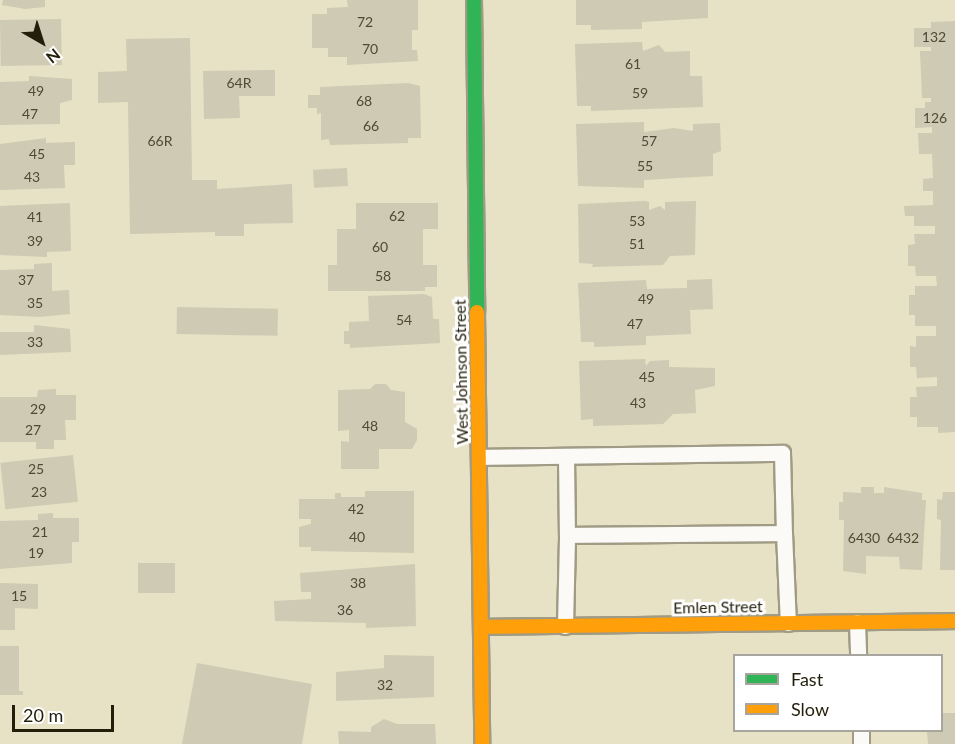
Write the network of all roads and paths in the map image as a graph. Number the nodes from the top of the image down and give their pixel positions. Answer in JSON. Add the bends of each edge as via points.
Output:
{"nodes":[{"id":1,"x":474,"y":0,"type":"edge"},
{"id":2,"x":566,"y":456,"type":"junction"},
{"id":3,"x":478,"y":457,"type":"junction"},
{"id":4,"x":784,"y":532,"type":"junction"},
{"id":5,"x":567,"y":535,"type":"junction"},
{"id":6,"x":955,"y":621,"type":"edge"},
{"id":7,"x":856,"y":622,"type":"junction"},
{"id":8,"x":789,"y":623,"type":"junction"},
{"id":9,"x":565,"y":626,"type":"junction"},
{"id":10,"x":481,"y":627,"type":"junction"},
{"id":11,"x":858,"y":654,"type":"edge"},
{"id":12,"x":482,"y":744,"type":"edge"}],
"edges":[{"from":1,"to":3,"type":"street","name":"West Johnson Street"},
{"from":2,"to":3,"type":"lane"},
{"from":2,"to":4,"type":"lane","via":[[782,453]]},
{"from":2,"to":5,"type":"lane"},
{"from":3,"to":10,"type":"street","name":"West Johnson Street"},
{"from":4,"to":5,"type":"lane"},
{"from":4,"to":8,"type":"lane"},
{"from":5,"to":9,"type":"lane"},
{"from":6,"to":7,"type":"street","name":"Emlen Street"},
{"from":7,"to":8,"type":"street","name":"Emlen Street"},
{"from":7,"to":11,"type":"lane"},
{"from":8,"to":9,"type":"street","name":"Emlen Street"},
{"from":9,"to":10,"type":"street","name":"Emlen Street"},
{"from":10,"to":12,"type":"street","name":"West Johnson Street"}]}
